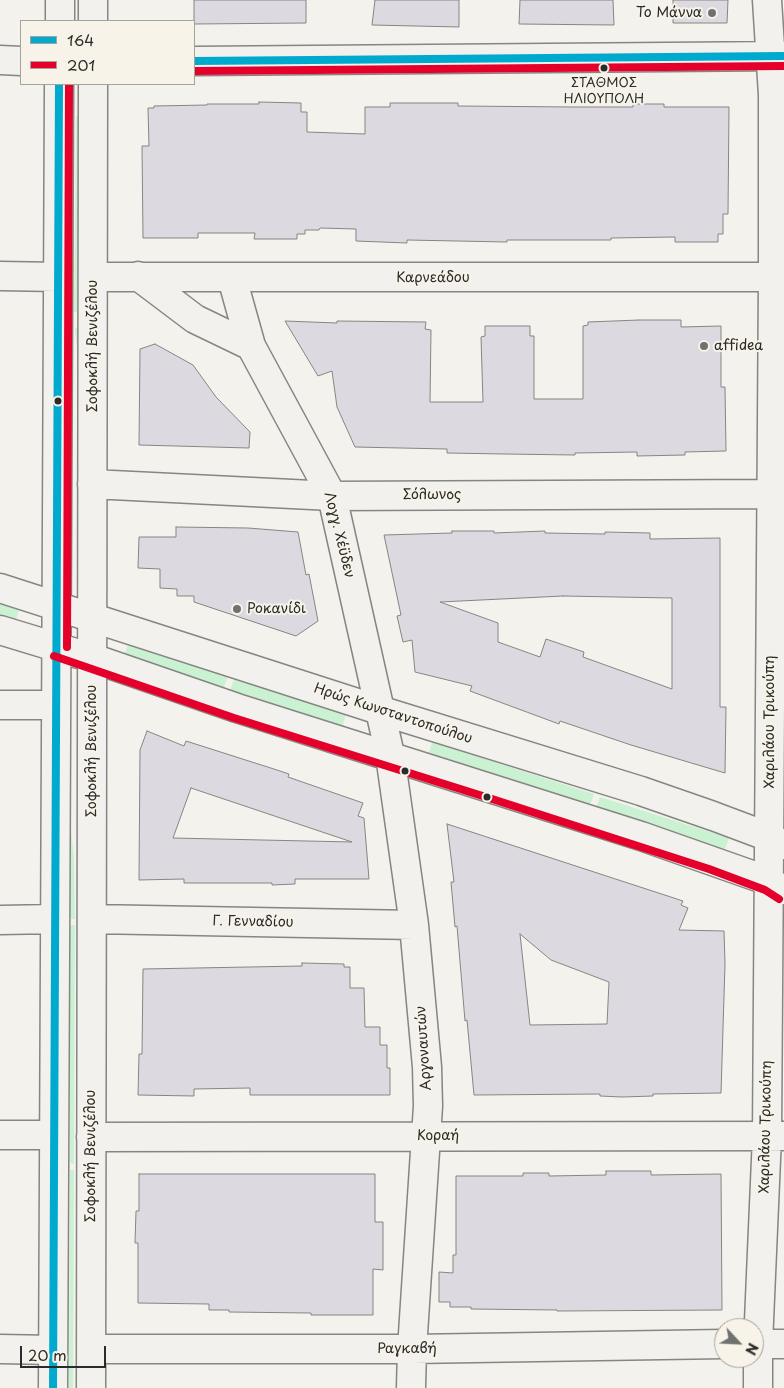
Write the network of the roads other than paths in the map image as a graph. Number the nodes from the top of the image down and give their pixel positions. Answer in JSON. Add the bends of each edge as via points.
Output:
{"nodes":[{"id":1,"x":60,"y":0,"type":"edge"},
{"id":2,"x":93,"y":0,"type":"edge"},
{"id":3,"x":767,"y":0,"type":"edge"},
{"id":4,"x":60,"y":20,"type":"edge"},
{"id":5,"x":93,"y":20,"type":"edge"},
{"id":6,"x":777,"y":56,"type":"edge"},
{"id":7,"x":0,"y":60,"type":"edge"},
{"id":8,"x":20,"y":61,"type":"edge"},
{"id":9,"x":195,"y":61,"type":"edge"},
{"id":10,"x":59,"y":85,"type":"edge"},
{"id":11,"x":93,"y":85,"type":"edge"},
{"id":12,"x":0,"y":276,"type":"edge"},
{"id":13,"x":138,"y":276,"type":"junction"},
{"id":14,"x":58,"y":277,"type":"junction"},
{"id":15,"x":93,"y":277,"type":"junction"},
{"id":16,"x":779,"y":277,"type":"edge"},
{"id":17,"x":232,"y":278,"type":"junction"},
{"id":18,"x":251,"y":346,"type":"junction"},
{"id":19,"x":92,"y":484,"type":"junction"},
{"id":20,"x":772,"y":494,"type":"junction"},
{"id":21,"x":332,"y":496,"type":"junction"},
{"id":22,"x":0,"y":588,"type":"edge"},
{"id":23,"x":57,"y":606,"type":"junction"},
{"id":24,"x":92,"y":617,"type":"junction"},
{"id":25,"x":0,"y":630,"type":"edge"},
{"id":26,"x":56,"y":647,"type":"junction"},
{"id":27,"x":92,"y":658,"type":"junction"},
{"id":28,"x":0,"y":705,"type":"edge"},
{"id":29,"x":56,"y":705,"type":"junction"},
{"id":30,"x":379,"y":710,"type":"junction"},
{"id":31,"x":390,"y":755,"type":"junction"},
{"id":32,"x":777,"y":841,"type":"edge"},
{"id":33,"x":776,"y":886,"type":"edge"},
{"id":34,"x":55,"y":919,"type":"junction"},
{"id":35,"x":92,"y":919,"type":"junction"},
{"id":36,"x":0,"y":920,"type":"edge"},
{"id":37,"x":414,"y":924,"type":"junction"},
{"id":38,"x":0,"y":1135,"type":"edge"},
{"id":39,"x":54,"y":1135,"type":"junction"},
{"id":40,"x":426,"y":1136,"type":"junction"},
{"id":41,"x":775,"y":1136,"type":"edge"},
{"id":42,"x":91,"y":1137,"type":"junction"},
{"id":43,"x":714,"y":1344,"type":"edge"},
{"id":44,"x":765,"y":1344,"type":"edge"},
{"id":45,"x":0,"y":1349,"type":"edge"},
{"id":46,"x":91,"y":1349,"type":"junction"},
{"id":47,"x":412,"y":1349,"type":"junction"},
{"id":48,"x":53,"y":1350,"type":"junction"},
{"id":49,"x":53,"y":1388,"type":"edge"},
{"id":50,"x":91,"y":1388,"type":"edge"},
{"id":51,"x":411,"y":1388,"type":"edge"},
{"id":52,"x":758,"y":1388,"type":"edge"}],
"edges":[{"from":1,"to":4,"type":"street"},
{"from":2,"to":5,"type":"street"},
{"from":3,"to":6,"type":"street","name":"Χαριλάου Τρικούπη"},
{"from":6,"to":9,"type":"street"},
{"from":6,"to":16,"type":"street","name":"Χαριλάου Τρικούπη","via":[[773,95]]},
{"from":7,"to":8,"type":"street"},
{"from":10,"to":14,"type":"street"},
{"from":11,"to":15,"type":"street","name":"Σοφοκλή Βενιζέλου"},
{"from":12,"to":14,"type":"street"},
{"from":13,"to":15,"type":"street","name":"Καρνεάδου"},
{"from":13,"to":17,"type":"street","name":"Καρνεάδου"},
{"from":13,"to":18,"type":"street","via":[[195,319]]},
{"from":14,"to":23,"type":"street"},
{"from":15,"to":19,"type":"street","name":"Σοφοκλή Βενιζέλου"},
{"from":16,"to":17,"type":"street","name":"Καρνεάδου"},
{"from":16,"to":20,"type":"street","name":"Χαριλάου Τρικούπη"},
{"from":17,"to":18,"type":"street","name":"Λογγ. Χέϋδεν"},
{"from":18,"to":21,"type":"street","name":"Λογγ. Χέϋδεν"},
{"from":19,"to":21,"type":"street","name":"Σόλωνος"},
{"from":19,"to":24,"type":"street","name":"Σοφοκλή Βενιζέλου"},
{"from":20,"to":21,"type":"street","name":"Σόλωνος"},
{"from":20,"to":32,"type":"street","name":"Χαριλάου Τρικούπη"},
{"from":21,"to":30,"type":"street","name":"Λογγ. Χέϋδεν"},
{"from":22,"to":23,"type":"street","name":"Ηρώς Κωνσταντοπούλου"},
{"from":23,"to":24,"type":"street","name":"Ηρώς Κωνσταντοπούλου"},
{"from":23,"to":26,"type":"street"},
{"from":24,"to":27,"type":"street","name":"Σοφοκλή Βενιζέλου"},
{"from":24,"to":30,"type":"street","name":"Ηρώς Κωνσταντοπούλου"},
{"from":25,"to":26,"type":"street"},
{"from":26,"to":27,"type":"street"},
{"from":26,"to":29,"type":"street"},
{"from":27,"to":31,"type":"street"},
{"from":27,"to":35,"type":"street","name":"Σοφοκλή Βενιζέλου"},
{"from":28,"to":29,"type":"street"},
{"from":29,"to":34,"type":"street"},
{"from":30,"to":31,"type":"street","name":"Αργοναυτών"},
{"from":30,"to":32,"type":"street","name":"Ηρώς Κωνσταντοπούλου","via":[[641,791]]},
{"from":31,"to":33,"type":"street","via":[[676,848]]},
{"from":31,"to":37,"type":"street","name":"Αργοναυτών"},
{"from":32,"to":33,"type":"street","name":"Χαριλάου Τρικούπη"},
{"from":33,"to":41,"type":"street","name":"Χαριλάου Τρικούπη"},
{"from":34,"to":36,"type":"street"},
{"from":34,"to":39,"type":"street"},
{"from":35,"to":37,"type":"street","name":"Γ. Γενναδίου"},
{"from":35,"to":42,"type":"street","name":"Σοφοκλή Βενιζέλου"},
{"from":37,"to":40,"type":"street","name":"Αργοναυτών","via":[[427,1067]]},
{"from":38,"to":39,"type":"street"},
{"from":39,"to":48,"type":"street"},
{"from":40,"to":41,"type":"street","name":"Κοραή"},
{"from":40,"to":42,"type":"street","name":"Κοραή"},
{"from":40,"to":47,"type":"street","name":"Αργοναυτών"},
{"from":41,"to":44,"type":"street","name":"Χαριλάου Τρικούπη"},
{"from":42,"to":46,"type":"street","name":"Σοφοκλή Βενιζέλου"},
{"from":43,"to":47,"type":"street","name":"Ραγκαβή"},
{"from":44,"to":52,"type":"street","name":"Χαριλάου Τρικούπη"},
{"from":45,"to":48,"type":"street"},
{"from":46,"to":47,"type":"street","name":"Ραγκαβή"},
{"from":46,"to":50,"type":"street","name":"Σοφοκλή Βενιζέλου"},
{"from":47,"to":51,"type":"street","name":"Αργοναυτών"},
{"from":48,"to":49,"type":"street"}]}
